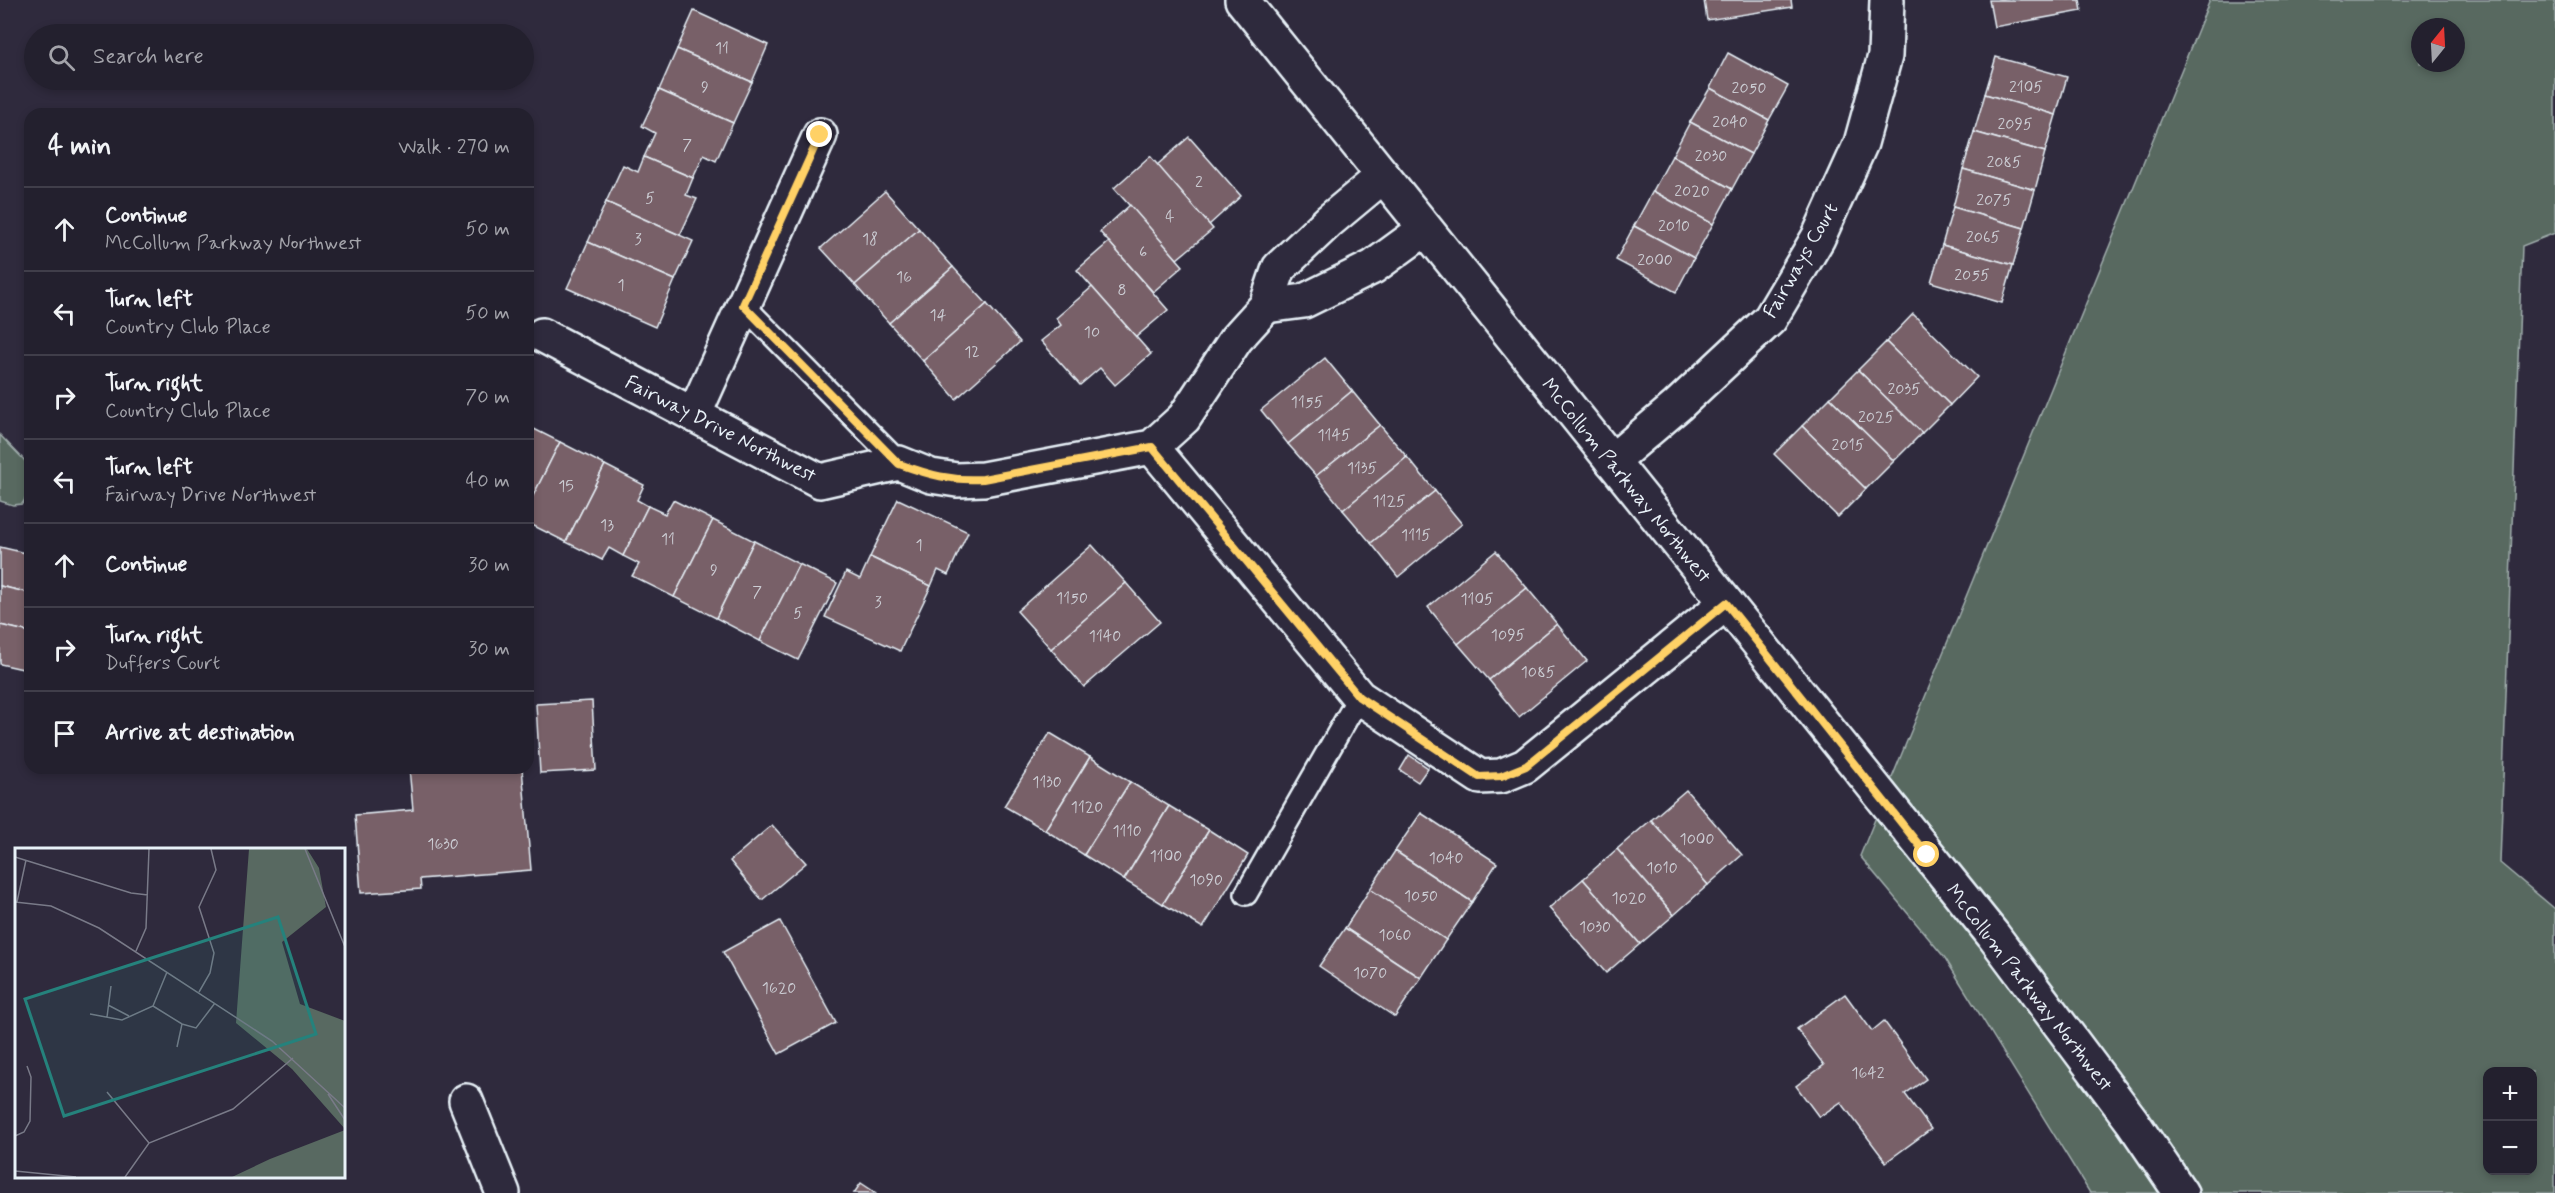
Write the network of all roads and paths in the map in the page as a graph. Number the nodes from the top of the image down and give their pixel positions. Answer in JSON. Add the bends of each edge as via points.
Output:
{"nodes":[{"id":1,"x":1242,"y":0,"type":"edge"},
{"id":2,"x":1887,"y":0,"type":"edge"},
{"id":3,"x":820,"y":135,"type":"dead end"},
{"id":4,"x":1383,"y":176,"type":"junction"},
{"id":5,"x":1425,"y":229,"type":"junction"},
{"id":6,"x":743,"y":305,"type":"junction"},
{"id":7,"x":1266,"y":306,"type":"junction"},
{"id":8,"x":542,"y":335,"type":"dead end"},
{"id":9,"x":694,"y":415,"type":"junction"},
{"id":10,"x":1152,"y":447,"type":"junction"},
{"id":11,"x":1612,"y":461,"type":"junction"},
{"id":12,"x":899,"y":464,"type":"junction"},
{"id":13,"x":1726,"y":603,"type":"junction"},
{"id":14,"x":1359,"y":697,"type":"junction"},
{"id":15,"x":1246,"y":894,"type":"dead end"},
{"id":16,"x":466,"y":1101,"type":"dead end"},
{"id":17,"x":503,"y":1193,"type":"edge"},
{"id":18,"x":2181,"y":1193,"type":"edge"}],
"edges":[{"from":1,"to":4,"type":"street","name":"McCollum Parkway Northwest"},
{"from":2,"to":11,"type":"street","name":"Fairways Court","via":[[1885,56],[1861,143],[1818,238],[1770,319]]},
{"from":3,"to":6,"type":"street"},
{"from":4,"to":5,"type":"street","name":"McCollum Parkway Northwest"},
{"from":4,"to":7,"type":"street","via":[[1279,268]]},
{"from":5,"to":7,"type":"street","via":[[1373,267],[1304,302]]},
{"from":5,"to":11,"type":"street","name":"McCollum Parkway Northwest"},
{"from":6,"to":9,"type":"street"},
{"from":6,"to":12,"type":"lane"},
{"from":7,"to":10,"type":"street","via":[[1236,339],[1184,418]]},
{"from":8,"to":9,"type":"street","name":"Fairway Drive Northwest"},
{"from":9,"to":12,"type":"street","name":"Fairway Drive Northwest","via":[[820,481]]},
{"from":10,"to":12,"type":"street","via":[[983,479],[932,476]]},
{"from":10,"to":14,"type":"street"},
{"from":11,"to":13,"type":"street","name":"McCollum Parkway Northwest"},
{"from":13,"to":14,"type":"street","via":[[1526,766],[1501,776],[1479,777]]},
{"from":13,"to":18,"type":"street","name":"McCollum Parkway Northwest","via":[[2039,995]]},
{"from":14,"to":15,"type":"lane"},
{"from":16,"to":17,"type":"street"}]}
